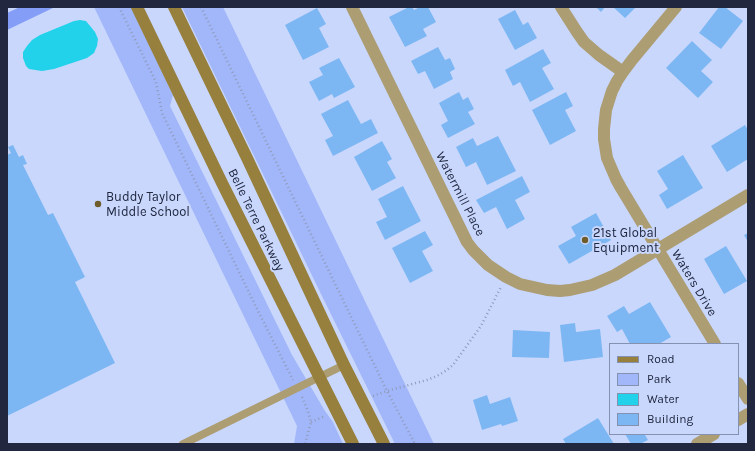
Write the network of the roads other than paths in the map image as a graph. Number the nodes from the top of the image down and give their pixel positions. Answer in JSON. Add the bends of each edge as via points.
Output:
{"nodes":[{"id":1,"x":137,"y":7,"type":"edge"},
{"id":2,"x":174,"y":7,"type":"edge"},
{"id":3,"x":352,"y":7,"type":"edge"},
{"id":4,"x":561,"y":7,"type":"edge"},
{"id":5,"x":676,"y":7,"type":"edge"},
{"id":6,"x":622,"y":72,"type":"junction"},
{"id":7,"x":748,"y":195,"type":"edge"},
{"id":8,"x":658,"y":250,"type":"junction"},
{"id":9,"x":713,"y":343,"type":"edge"},
{"id":10,"x":344,"y":365,"type":"junction"},
{"id":11,"x":319,"y":377,"type":"junction"},
{"id":12,"x":739,"y":385,"type":"edge"},
{"id":13,"x":748,"y":400,"type":"edge"},
{"id":14,"x":748,"y":414,"type":"edge"},
{"id":15,"x":739,"y":419,"type":"edge"},
{"id":16,"x":712,"y":435,"type":"edge"},
{"id":17,"x":183,"y":444,"type":"edge"},
{"id":18,"x":352,"y":444,"type":"edge"},
{"id":19,"x":384,"y":444,"type":"edge"},
{"id":20,"x":697,"y":444,"type":"edge"}],
"edges":[{"from":1,"to":11,"type":"main road","name":"Belle Terre Parkway"},
{"from":2,"to":10,"type":"main road","name":"Belle Terre Parkway"},
{"from":3,"to":8,"type":"street","name":"Watermill Place","via":[[467,242],[488,265],[520,284],[560,291],[604,280]]},
{"from":4,"to":6,"type":"street","via":[[584,42]]},
{"from":5,"to":6,"type":"street","name":"Waters Drive"},
{"from":6,"to":8,"type":"street","name":"Waters Drive","via":[[606,110],[604,130],[608,158],[616,179]]},
{"from":7,"to":8,"type":"street","name":"Watermill Place"},
{"from":8,"to":9,"type":"street","name":"Waters Drive"},
{"from":10,"to":11,"type":"lane"},
{"from":10,"to":19,"type":"main road","name":"Belle Terre Parkway"},
{"from":11,"to":17,"type":"lane"},
{"from":11,"to":18,"type":"main road","name":"Belle Terre Parkway"},
{"from":12,"to":13,"type":"street"},
{"from":14,"to":15,"type":"street"},
{"from":16,"to":20,"type":"street"}]}
